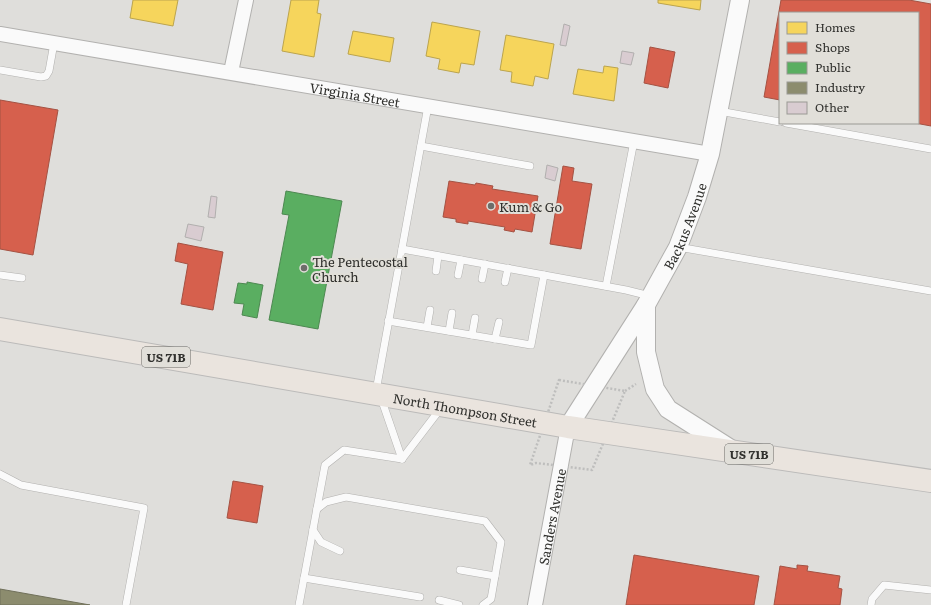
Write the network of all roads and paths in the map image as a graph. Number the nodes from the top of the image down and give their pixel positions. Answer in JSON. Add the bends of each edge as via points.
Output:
{"nodes":[{"id":1,"x":246,"y":0,"type":"edge"},
{"id":2,"x":740,"y":0,"type":"edge"},
{"id":3,"x":0,"y":34,"type":"edge"},
{"id":4,"x":54,"y":43,"type":"junction"},
{"id":5,"x":0,"y":70,"type":"edge"},
{"id":6,"x":230,"y":72,"type":"junction"},
{"id":7,"x":428,"y":106,"type":"junction"},
{"id":8,"x":718,"y":111,"type":"junction"},
{"id":9,"x":779,"y":122,"type":"edge"},
{"id":10,"x":792,"y":124,"type":"edge"},
{"id":11,"x":634,"y":141,"type":"junction"},
{"id":12,"x":420,"y":146,"type":"junction"},
{"id":13,"x":931,"y":149,"type":"edge"},
{"id":14,"x":710,"y":154,"type":"junction"},
{"id":15,"x":530,"y":166,"type":"dead end"},
{"id":16,"x":678,"y":247,"type":"junction"},
{"id":17,"x":402,"y":249,"type":"junction"},
{"id":18,"x":438,"y":256,"type":"junction"},
{"id":19,"x":461,"y":260,"type":"junction"},
{"id":20,"x":485,"y":264,"type":"junction"},
{"id":21,"x":508,"y":268,"type":"junction"},
{"id":22,"x":436,"y":271,"type":"dead end"},
{"id":23,"x":0,"y":275,"type":"edge"},
{"id":24,"x":458,"y":275,"type":"dead end"},
{"id":25,"x":544,"y":275,"type":"junction"},
{"id":26,"x":22,"y":278,"type":"dead end"},
{"id":27,"x":482,"y":279,"type":"dead end"},
{"id":28,"x":506,"y":282,"type":"dead end"},
{"id":29,"x":606,"y":286,"type":"junction"},
{"id":30,"x":931,"y":292,"type":"edge"},
{"id":31,"x":648,"y":300,"type":"junction"},
{"id":32,"x":430,"y":310,"type":"dead end"},
{"id":33,"x":452,"y":313,"type":"dead end"},
{"id":34,"x":475,"y":318,"type":"dead end"},
{"id":35,"x":388,"y":321,"type":"junction"},
{"id":36,"x":498,"y":322,"type":"dead end"},
{"id":37,"x":427,"y":327,"type":"junction"},
{"id":38,"x":0,"y":329,"type":"edge"},
{"id":39,"x":449,"y":331,"type":"junction"},
{"id":40,"x":472,"y":335,"type":"junction"},
{"id":41,"x":495,"y":339,"type":"junction"},
{"id":42,"x":642,"y":381,"type":"dead end"},
{"id":43,"x":571,"y":382,"type":"dead end"},
{"id":44,"x":555,"y":391,"type":"dead end"},
{"id":45,"x":619,"y":391,"type":"dead end"},
{"id":46,"x":625,"y":392,"type":"junction"},
{"id":47,"x":377,"y":394,"type":"junction"},
{"id":48,"x":619,"y":404,"type":"dead end"},
{"id":49,"x":443,"y":406,"type":"junction"},
{"id":50,"x":568,"y":427,"type":"junction"},
{"id":51,"x":737,"y":452,"type":"junction"},
{"id":52,"x":402,"y":458,"type":"junction"},
{"id":53,"x":534,"y":458,"type":"dead end"},
{"id":54,"x":596,"y":462,"type":"dead end"},
{"id":55,"x":536,"y":463,"type":"dead end"},
{"id":56,"x":582,"y":470,"type":"dead end"},
{"id":57,"x":0,"y":474,"type":"edge"},
{"id":58,"x":931,"y":481,"type":"edge"},
{"id":59,"x":317,"y":509,"type":"junction"},
{"id":60,"x":313,"y":530,"type":"junction"},
{"id":61,"x":340,"y":551,"type":"dead end"},
{"id":62,"x":460,"y":570,"type":"dead end"},
{"id":63,"x":495,"y":576,"type":"junction"},
{"id":64,"x":304,"y":578,"type":"junction"},
{"id":65,"x":931,"y":590,"type":"edge"},
{"id":66,"x":420,"y":597,"type":"dead end"},
{"id":67,"x":439,"y":600,"type":"dead end"},
{"id":68,"x":126,"y":605,"type":"edge"},
{"id":69,"x":299,"y":605,"type":"edge"},
{"id":70,"x":460,"y":605,"type":"edge"},
{"id":71,"x":483,"y":605,"type":"edge"},
{"id":72,"x":535,"y":605,"type":"edge"},
{"id":73,"x":871,"y":605,"type":"edge"}],
"edges":[{"from":1,"to":6,"type":"street"},
{"from":2,"to":8,"type":"street","name":"Backus Avenue"},
{"from":3,"to":4,"type":"street","name":"Virginia Street"},
{"from":4,"to":5,"type":"lane","via":[[46,76]]},
{"from":4,"to":6,"type":"street","name":"Virginia Street"},
{"from":6,"to":7,"type":"street","name":"Virginia Street"},
{"from":7,"to":11,"type":"street","name":"Virginia Street"},
{"from":7,"to":12,"type":"lane"},
{"from":8,"to":9,"type":"lane"},
{"from":8,"to":14,"type":"street","name":"Backus Avenue"},
{"from":10,"to":13,"type":"lane"},
{"from":11,"to":14,"type":"street","name":"Virginia Street"},
{"from":11,"to":29,"type":"lane"},
{"from":12,"to":15,"type":"lane"},
{"from":12,"to":17,"type":"lane"},
{"from":14,"to":16,"type":"street","name":"Backus Avenue","via":[[697,198]]},
{"from":16,"to":30,"type":"lane"},
{"from":16,"to":31,"type":"street","name":"Backus Avenue"},
{"from":17,"to":18,"type":"lane"},
{"from":17,"to":35,"type":"lane"},
{"from":18,"to":19,"type":"lane"},
{"from":18,"to":22,"type":"lane"},
{"from":19,"to":20,"type":"lane"},
{"from":19,"to":24,"type":"lane"},
{"from":20,"to":21,"type":"lane"},
{"from":20,"to":27,"type":"lane"},
{"from":21,"to":25,"type":"lane"},
{"from":21,"to":28,"type":"lane"},
{"from":23,"to":26,"type":"lane"},
{"from":25,"to":29,"type":"lane"},
{"from":25,"to":41,"type":"lane","via":[[531,345]]},
{"from":29,"to":31,"type":"lane"},
{"from":31,"to":50,"type":"street","name":"Backus Avenue"},
{"from":31,"to":51,"type":"street","via":[[646,352],[655,389],[668,409]]},
{"from":32,"to":37,"type":"lane"},
{"from":33,"to":39,"type":"lane"},
{"from":34,"to":40,"type":"lane"},
{"from":35,"to":37,"type":"lane"},
{"from":35,"to":47,"type":"lane"},
{"from":36,"to":41,"type":"lane"},
{"from":37,"to":39,"type":"lane"},
{"from":38,"to":47,"type":"main road","name":"North Thompson Street","number":"US 71B"},
{"from":39,"to":40,"type":"lane"},
{"from":40,"to":41,"type":"lane"},
{"from":42,"to":46,"type":"path"},
{"from":43,"to":44,"type":"path","via":[[559,380]]},
{"from":45,"to":46,"type":"path"},
{"from":46,"to":48,"type":"path"},
{"from":47,"to":49,"type":"main road","name":"North Thompson Street","number":"US 71B"},
{"from":47,"to":52,"type":"lane"},
{"from":49,"to":50,"type":"main road","name":"North Thompson Street","number":"US 71B"},
{"from":49,"to":52,"type":"lane"},
{"from":50,"to":51,"type":"main road","name":"North Thompson Street","number":"US 71B"},
{"from":50,"to":72,"type":"street","name":"Sanders Avenue"},
{"from":51,"to":58,"type":"main road","name":"North Thompson Street","number":"US 71B"},
{"from":52,"to":59,"type":"lane","via":[[344,450],[325,465]]},
{"from":53,"to":55,"type":"path","via":[[530,465]]},
{"from":54,"to":56,"type":"path","via":[[592,470]]},
{"from":57,"to":68,"type":"lane","via":[[21,485],[144,508]]},
{"from":59,"to":60,"type":"lane"},
{"from":59,"to":63,"type":"lane","via":[[326,502],[346,497],[485,521],[501,542]]},
{"from":60,"to":61,"type":"lane","via":[[321,542]]},
{"from":60,"to":64,"type":"lane"},
{"from":62,"to":63,"type":"lane"},
{"from":63,"to":71,"type":"lane","via":[[492,598]]},
{"from":64,"to":66,"type":"lane"},
{"from":64,"to":69,"type":"lane"},
{"from":65,"to":73,"type":"lane","via":[[884,585],[872,599]]},
{"from":67,"to":70,"type":"lane"}]}
